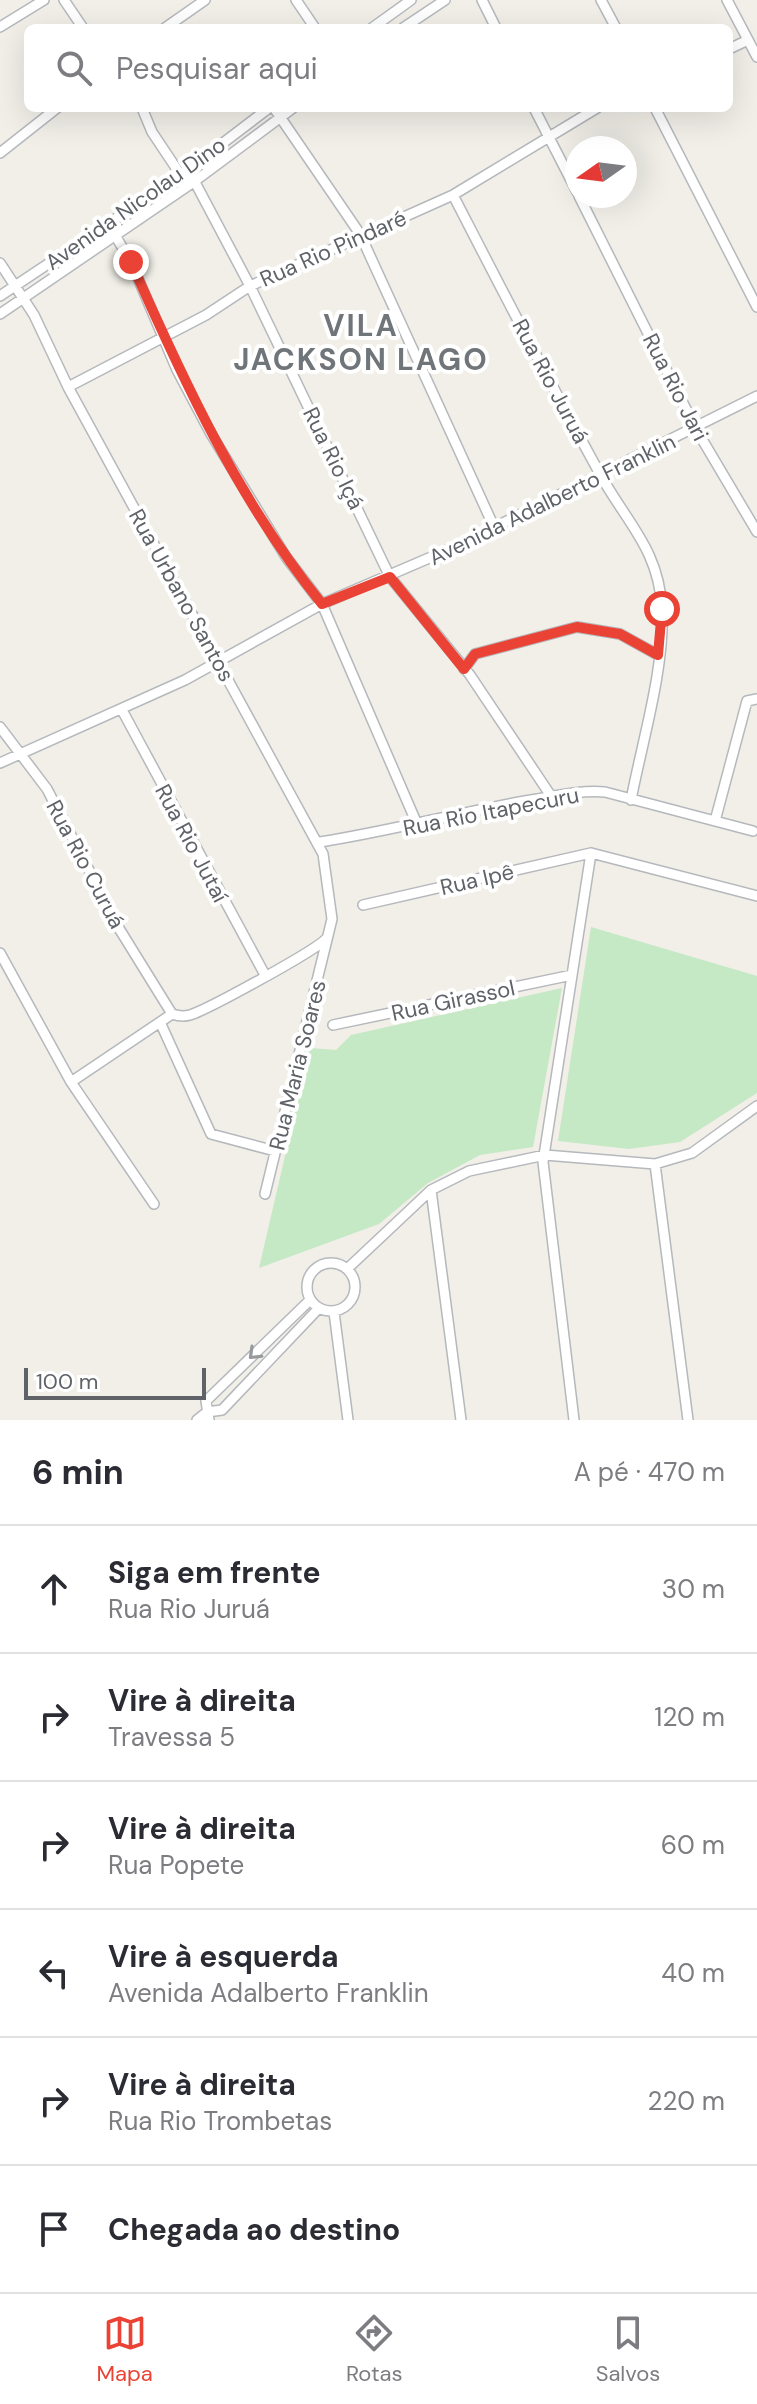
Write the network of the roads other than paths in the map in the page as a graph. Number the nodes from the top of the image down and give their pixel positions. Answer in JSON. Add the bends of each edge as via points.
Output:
{"nodes":[{"id":1,"x":44,"y":0,"type":"edge"},
{"id":2,"x":64,"y":0,"type":"edge"},
{"id":3,"x":205,"y":0,"type":"edge"},
{"id":4,"x":296,"y":0,"type":"edge"},
{"id":5,"x":411,"y":0,"type":"edge"},
{"id":6,"x":445,"y":0,"type":"edge"},
{"id":7,"x":482,"y":0,"type":"edge"},
{"id":8,"x":601,"y":0,"type":"edge"},
{"id":9,"x":727,"y":0,"type":"edge"},
{"id":10,"x":80,"y":24,"type":"edge"},
{"id":11,"x":171,"y":24,"type":"edge"},
{"id":12,"x":312,"y":24,"type":"edge"},
{"id":13,"x":378,"y":24,"type":"edge"},
{"id":14,"x":409,"y":24,"type":"edge"},
{"id":15,"x":494,"y":24,"type":"edge"},
{"id":16,"x":614,"y":24,"type":"edge"},
{"id":17,"x":0,"y":27,"type":"edge"},
{"id":18,"x":748,"y":40,"type":"junction"},
{"id":19,"x":733,"y":47,"type":"edge"},
{"id":20,"x":757,"y":57,"type":"edge"},
{"id":21,"x":52,"y":112,"type":"edge"},
{"id":22,"x":144,"y":112,"type":"edge"},
{"id":23,"x":266,"y":112,"type":"edge"},
{"id":24,"x":275,"y":112,"type":"edge"},
{"id":25,"x":288,"y":112,"type":"edge"},
{"id":26,"x":536,"y":112,"type":"edge"},
{"id":27,"x":590,"y":112,"type":"edge"},
{"id":28,"x":657,"y":112,"type":"edge"},
{"id":29,"x":281,"y":117,"type":"junction"},
{"id":30,"x":548,"y":135,"type":"junction"},
{"id":31,"x":0,"y":153,"type":"edge"},
{"id":32,"x":565,"y":168,"type":"edge"},
{"id":33,"x":185,"y":172,"type":"junction"},
{"id":34,"x":191,"y":184,"type":"junction"},
{"id":35,"x":453,"y":195,"type":"junction"},
{"id":36,"x":585,"y":208,"type":"edge"},
{"id":37,"x":112,"y":229,"type":"junction"},
{"id":38,"x":360,"y":234,"type":"junction"},
{"id":39,"x":0,"y":263,"type":"edge"},
{"id":40,"x":14,"y":285,"type":"junction"},
{"id":41,"x":250,"y":286,"type":"junction"},
{"id":42,"x":0,"y":296,"type":"edge"},
{"id":43,"x":22,"y":297,"type":"junction"},
{"id":44,"x":757,"y":307,"type":"edge"},
{"id":45,"x":0,"y":314,"type":"edge"},
{"id":46,"x":162,"y":337,"type":"junction"},
{"id":47,"x":68,"y":387,"type":"junction"},
{"id":48,"x":757,"y":396,"type":"edge"},
{"id":49,"x":696,"y":429,"type":"junction"},
{"id":50,"x":600,"y":475,"type":"junction"},
{"id":51,"x":494,"y":527,"type":"junction"},
{"id":52,"x":757,"y":532,"type":"edge"},
{"id":53,"x":390,"y":577,"type":"junction"},
{"id":54,"x":322,"y":604,"type":"junction"},
{"id":55,"x":658,"y":655,"type":"junction"},
{"id":56,"x":219,"y":660,"type":"junction"},
{"id":57,"x":464,"y":669,"type":"junction"},
{"id":58,"x":757,"y":699,"type":"edge"},
{"id":59,"x":122,"y":710,"type":"junction"},
{"id":60,"x":0,"y":727,"type":"edge"},
{"id":61,"x":19,"y":753,"type":"junction"},
{"id":62,"x":0,"y":763,"type":"edge"},
{"id":63,"x":551,"y":796,"type":"junction"},
{"id":64,"x":631,"y":800,"type":"junction"},
{"id":65,"x":715,"y":821,"type":"junction"},
{"id":66,"x":417,"y":824,"type":"junction"},
{"id":67,"x":753,"y":831,"type":"dead end"},
{"id":68,"x":320,"y":842,"type":"junction"},
{"id":69,"x":591,"y":853,"type":"junction"},
{"id":70,"x":757,"y":896,"type":"edge"},
{"id":71,"x":363,"y":905,"type":"dead end"},
{"id":72,"x":328,"y":935,"type":"junction"},
{"id":73,"x":0,"y":953,"type":"edge"},
{"id":74,"x":265,"y":975,"type":"junction"},
{"id":75,"x":572,"y":975,"type":"junction"},
{"id":76,"x":168,"y":1010,"type":"junction"},
{"id":77,"x":160,"y":1022,"type":"junction"},
{"id":78,"x":333,"y":1025,"type":"dead end"},
{"id":79,"x":71,"y":1082,"type":"junction"},
{"id":80,"x":757,"y":1106,"type":"edge"},
{"id":81,"x":275,"y":1151,"type":"junction"},
{"id":82,"x":545,"y":1155,"type":"junction"},
{"id":83,"x":655,"y":1164,"type":"junction"},
{"id":84,"x":431,"y":1190,"type":"junction"},
{"id":85,"x":265,"y":1194,"type":"dead end"},
{"id":86,"x":154,"y":1204,"type":"dead end"},
{"id":87,"x":347,"y":1269,"type":"junction"},
{"id":88,"x":310,"y":1300,"type":"junction"},
{"id":89,"x":319,"y":1308,"type":"junction"},
{"id":90,"x":334,"y":1312,"type":"junction"},
{"id":91,"x":208,"y":1416,"type":"edge"},
{"id":92,"x":197,"y":1420,"type":"edge"},
{"id":93,"x":348,"y":1420,"type":"edge"},
{"id":94,"x":461,"y":1420,"type":"edge"},
{"id":95,"x":574,"y":1420,"type":"edge"},
{"id":96,"x":688,"y":1420,"type":"edge"}],
"edges":[{"from":1,"to":17,"type":"street"},
{"from":2,"to":10,"type":"street"},
{"from":3,"to":11,"type":"street"},
{"from":4,"to":12,"type":"street"},
{"from":5,"to":13,"type":"street"},
{"from":6,"to":14,"type":"street"},
{"from":7,"to":15,"type":"street"},
{"from":8,"to":16,"type":"street"},
{"from":9,"to":18,"type":"street"},
{"from":18,"to":19,"type":"street"},
{"from":18,"to":20,"type":"street"},
{"from":21,"to":31,"type":"street"},
{"from":22,"to":33,"type":"street","name":"Rua Rio Içá","via":[[152,132]]},
{"from":23,"to":33,"type":"street","name":"Avenida Nicolau Dino"},
{"from":24,"to":29,"type":"street"},
{"from":25,"to":29,"type":"street","name":"Avenida Nicolau Dino"},
{"from":26,"to":30,"type":"street","name":"Rua Rio Jari"},
{"from":27,"to":30,"type":"street","name":"Rua Rio Pindaré"},
{"from":28,"to":44,"type":"street"},
{"from":29,"to":34,"type":"street","name":"Avenida Nicolau Dino"},
{"from":29,"to":38,"type":"street"},
{"from":30,"to":32,"type":"street","name":"Rua Rio Jari"},
{"from":30,"to":35,"type":"street","name":"Rua Rio Pindaré"},
{"from":33,"to":34,"type":"street","name":"Rua Rio Içá"},
{"from":33,"to":37,"type":"street","name":"Avenida Nicolau Dino"},
{"from":34,"to":37,"type":"street","name":"Avenida Nicolau Dino"},
{"from":34,"to":41,"type":"street","name":"Rua Rio Içá"},
{"from":35,"to":38,"type":"street","name":"Rua Rio Pindaré"},
{"from":35,"to":50,"type":"street","name":"Rua Rio Juruá"},
{"from":36,"to":49,"type":"street","name":"Rua Rio Jari"},
{"from":37,"to":40,"type":"street","name":"Avenida Nicolau Dino"},
{"from":37,"to":43,"type":"street","name":"Avenida Nicolau Dino"},
{"from":37,"to":46,"type":"street"},
{"from":38,"to":41,"type":"street","name":"Rua Rio Pindaré"},
{"from":38,"to":51,"type":"street"},
{"from":39,"to":40,"type":"street","name":"Rua Urbano Santos"},
{"from":40,"to":42,"type":"street","name":"Avenida Nicolau Dino"},
{"from":40,"to":43,"type":"street","name":"Rua Urbano Santos"},
{"from":41,"to":46,"type":"street","name":"Rua Rio Pindaré"},
{"from":41,"to":53,"type":"street","name":"Rua Rio Içá"},
{"from":43,"to":45,"type":"street","name":"Avenida Nicolau Dino"},
{"from":43,"to":47,"type":"street","name":"Rua Urbano Santos"},
{"from":46,"to":47,"type":"street","name":"Rua Rio Pindaré"},
{"from":46,"to":54,"type":"street","via":[[245,491]]},
{"from":47,"to":56,"type":"street","name":"Rua Urbano Santos"},
{"from":48,"to":49,"type":"street","name":"Avenida Adalberto Franklin"},
{"from":49,"to":50,"type":"street","name":"Avenida Adalberto Franklin"},
{"from":49,"to":52,"type":"street","name":"Rua Rio Jari"},
{"from":50,"to":51,"type":"street","name":"Avenida Adalberto Franklin"},
{"from":50,"to":55,"type":"street","name":"Rua Rio Juruá","via":[[640,532],[650,556],[662,609]]},
{"from":51,"to":53,"type":"street","name":"Avenida Adalberto Franklin"},
{"from":53,"to":54,"type":"street","name":"Avenida Adalberto Franklin"},
{"from":53,"to":57,"type":"street","name":"Rua Rio Içá"},
{"from":54,"to":56,"type":"street","name":"Avenida Adalberto Franklin"},
{"from":54,"to":66,"type":"street"},
{"from":55,"to":57,"type":"street","via":[[620,634],[577,627],[475,654]]},
{"from":55,"to":64,"type":"street","name":"Rua Rio Juruá"},
{"from":56,"to":59,"type":"street","name":"Avenida Adalberto Franklin"},
{"from":56,"to":68,"type":"street","name":"Rua Urbano Santos","via":[[282,783]]},
{"from":57,"to":63,"type":"street","name":"Rua Rio Içá"},
{"from":58,"to":65,"type":"street","via":[[747,701]]},
{"from":59,"to":61,"type":"street","name":"Avenida Adalberto Franklin"},
{"from":59,"to":74,"type":"street","name":"Rua Rio Jutaí"},
{"from":60,"to":61,"type":"street","name":"Rua Rio Curuá"},
{"from":61,"to":62,"type":"street","name":"Avenida Adalberto Franklin"},
{"from":61,"to":76,"type":"street","name":"Rua Rio Curuá","via":[[47,789]]},
{"from":63,"to":64,"type":"street","name":"Rua Rio Itapecuru","via":[[593,791]]},
{"from":63,"to":66,"type":"street","name":"Rua Rio Itapecuru"},
{"from":64,"to":65,"type":"street","name":"Rua Rio Itapecuru"},
{"from":65,"to":67,"type":"street","name":"Rua Rio Itapecuru"},
{"from":66,"to":68,"type":"street","name":"Rua Rio Itapecuru"},
{"from":68,"to":72,"type":"street","name":"Rua Urbano Santos","via":[[333,911]]},
{"from":69,"to":70,"type":"street"},
{"from":69,"to":71,"type":"street","name":"Rua Ipê"},
{"from":69,"to":75,"type":"street"},
{"from":72,"to":74,"type":"street"},
{"from":72,"to":81,"type":"street","name":"Rua Maria Soares"},
{"from":73,"to":79,"type":"street"},
{"from":74,"to":76,"type":"street","via":[[193,1015]]},
{"from":75,"to":78,"type":"street","name":"Rua Girassol"},
{"from":75,"to":82,"type":"street"},
{"from":76,"to":77,"type":"street"},
{"from":77,"to":79,"type":"street"},
{"from":77,"to":81,"type":"street","via":[[211,1134]]},
{"from":79,"to":86,"type":"street"},
{"from":80,"to":83,"type":"street","via":[[692,1153]]},
{"from":81,"to":85,"type":"street","name":"Rua Maria Soares"},
{"from":82,"to":83,"type":"street"},
{"from":82,"to":84,"type":"street","via":[[469,1171]]},
{"from":82,"to":95,"type":"street"},
{"from":83,"to":96,"type":"street"},
{"from":84,"to":87,"type":"street"},
{"from":84,"to":94,"type":"street"},
{"from":87,"to":88,"type":"street","via":[[330,1263],[314,1271],[307,1287]]},
{"from":87,"to":90,"type":"street","via":[[355,1292],[347,1306]]},
{"from":88,"to":89,"type":"street"},
{"from":88,"to":91,"type":"street","one_way":true,"via":[[206,1401]]},
{"from":89,"to":90,"type":"street"},
{"from":89,"to":91,"type":"street","via":[[222,1410]]},
{"from":90,"to":93,"type":"street"},
{"from":91,"to":92,"type":"street"}]}
